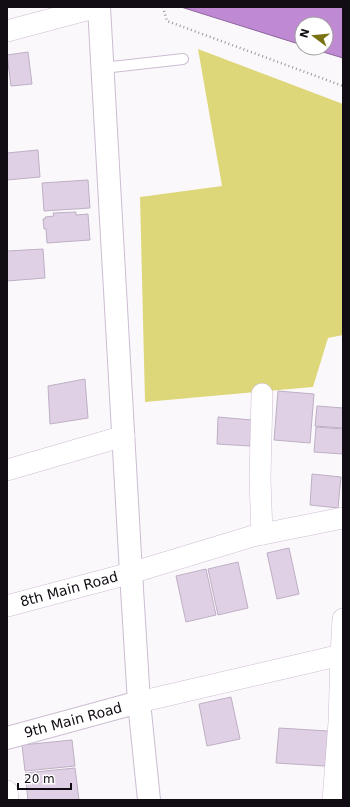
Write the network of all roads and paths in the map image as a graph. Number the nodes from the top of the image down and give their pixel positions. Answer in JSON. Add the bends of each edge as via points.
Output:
{"nodes":[{"id":1,"x":98,"y":7,"type":"edge"},
{"id":2,"x":163,"y":7,"type":"edge"},
{"id":3,"x":7,"y":32,"type":"edge"},
{"id":4,"x":183,"y":59,"type":"dead end"},
{"id":5,"x":103,"y":68,"type":"junction"},
{"id":6,"x":343,"y":86,"type":"edge"},
{"id":7,"x":262,"y":394,"type":"dead end"},
{"id":8,"x":124,"y":436,"type":"junction"},
{"id":9,"x":7,"y":470,"type":"edge"},
{"id":10,"x":343,"y":518,"type":"edge"},
{"id":11,"x":262,"y":534,"type":"junction"},
{"id":12,"x":131,"y":572,"type":"junction"},
{"id":13,"x":7,"y":606,"type":"edge"},
{"id":14,"x":343,"y":619,"type":"edge"},
{"id":15,"x":340,"y":655,"type":"junction"},
{"id":16,"x":139,"y":702,"type":"junction"},
{"id":17,"x":341,"y":722,"type":"edge"},
{"id":18,"x":7,"y":738,"type":"edge"},
{"id":19,"x":7,"y":791,"type":"edge"},
{"id":20,"x":8,"y":800,"type":"edge"},
{"id":21,"x":149,"y":800,"type":"edge"},
{"id":22,"x":333,"y":800,"type":"edge"}],
"edges":[{"from":1,"to":3,"type":"street"},
{"from":1,"to":5,"type":"street"},
{"from":2,"to":6,"type":"path","via":[[167,21]]},
{"from":4,"to":5,"type":"lane"},
{"from":5,"to":8,"type":"street"},
{"from":7,"to":11,"type":"street"},
{"from":8,"to":9,"type":"street"},
{"from":8,"to":12,"type":"street"},
{"from":10,"to":11,"type":"street","name":"8th Main Road"},
{"from":11,"to":12,"type":"street","name":"8th Main Road"},
{"from":12,"to":13,"type":"street","name":"8th Main Road"},
{"from":12,"to":16,"type":"street"},
{"from":14,"to":15,"type":"street"},
{"from":15,"to":16,"type":"street"},
{"from":15,"to":17,"type":"street"},
{"from":16,"to":18,"type":"street","name":"9th Main Road"},
{"from":16,"to":21,"type":"street"},
{"from":17,"to":22,"type":"street"},
{"from":19,"to":20,"type":"street"}]}
